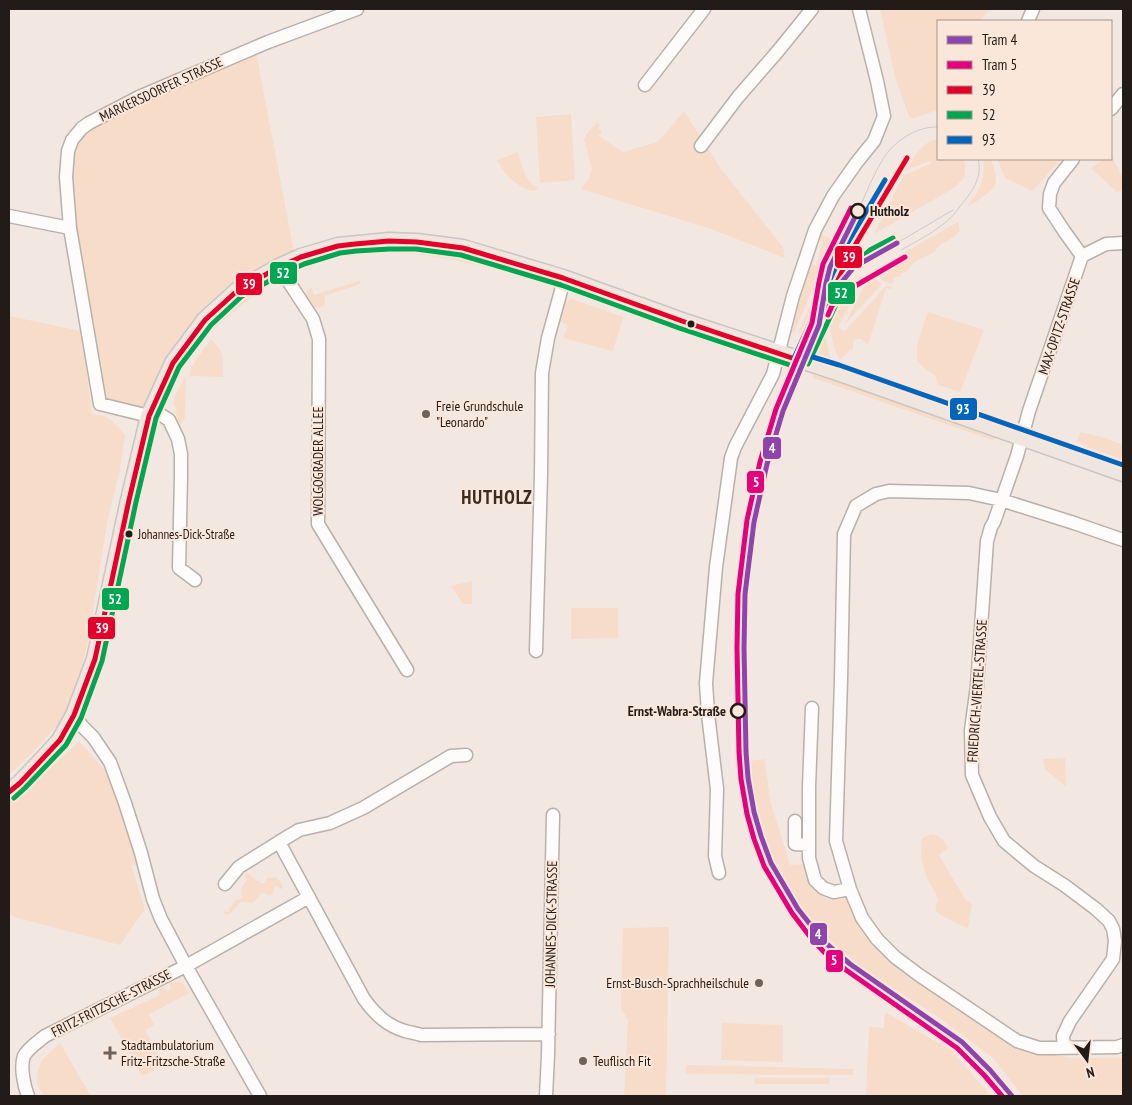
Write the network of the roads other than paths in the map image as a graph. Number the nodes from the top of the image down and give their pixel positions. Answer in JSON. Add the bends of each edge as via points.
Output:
{"nodes":[{"id":1,"x":357,"y":9,"type":"edge"},
{"id":2,"x":704,"y":9,"type":"edge"},
{"id":3,"x":812,"y":9,"type":"edge"},
{"id":4,"x":859,"y":9,"type":"edge"},
{"id":5,"x":645,"y":85,"type":"dead end"},
{"id":6,"x":700,"y":146,"type":"dead end"},
{"id":7,"x":1072,"y":160,"type":"edge"},
{"id":8,"x":9,"y":216,"type":"edge"},
{"id":9,"x":70,"y":228,"type":"junction"},
{"id":10,"x":1123,"y":243,"type":"edge"},
{"id":11,"x":1082,"y":256,"type":"junction"},
{"id":12,"x":279,"y":267,"type":"junction"},
{"id":13,"x":563,"y":278,"type":"junction"},
{"id":14,"x":778,"y":353,"type":"junction"},
{"id":15,"x":150,"y":413,"type":"junction"},
{"id":16,"x":1022,"y":437,"type":"junction"},
{"id":17,"x":1123,"y":474,"type":"edge"},
{"id":18,"x":1001,"y":500,"type":"junction"},
{"id":19,"x":1123,"y":540,"type":"edge"},
{"id":20,"x":195,"y":580,"type":"dead end"},
{"id":21,"x":536,"y":652,"type":"dead end"},
{"id":22,"x":407,"y":670,"type":"dead end"},
{"id":23,"x":812,"y":708,"type":"dead end"},
{"id":24,"x":74,"y":715,"type":"junction"},
{"id":25,"x":466,"y":755,"type":"dead end"},
{"id":26,"x":9,"y":792,"type":"edge"},
{"id":27,"x":553,"y":815,"type":"dead end"},
{"id":28,"x":795,"y":821,"type":"dead end"},
{"id":29,"x":279,"y":842,"type":"junction"},
{"id":30,"x":809,"y":845,"type":"junction"},
{"id":31,"x":719,"y":873,"type":"dead end"},
{"id":32,"x":225,"y":884,"type":"dead end"},
{"id":33,"x":850,"y":889,"type":"junction"},
{"id":34,"x":309,"y":896,"type":"junction"},
{"id":35,"x":186,"y":966,"type":"junction"},
{"id":36,"x":549,"y":1034,"type":"junction"},
{"id":37,"x":1121,"y":1047,"type":"edge"},
{"id":38,"x":1064,"y":1048,"type":"junction"},
{"id":39,"x":28,"y":1096,"type":"edge"},
{"id":40,"x":260,"y":1096,"type":"edge"},
{"id":41,"x":546,"y":1096,"type":"edge"}],
"edges":[{"from":1,"to":9,"type":"street","name":"MARKERSDORFER STRASSE","via":[[268,42],[140,97],[82,128],[68,151],[66,177]]},
{"from":2,"to":5,"type":"street"},
{"from":3,"to":6,"type":"street"},
{"from":4,"to":14,"type":"street","via":[[884,116],[874,142],[833,196],[815,230]]},
{"from":7,"to":11,"type":"street","via":[[1054,183],[1049,208]]},
{"from":8,"to":9,"type":"street"},
{"from":9,"to":15,"type":"street","name":"MARKERSDORFER STRASSE","via":[[100,404]]},
{"from":10,"to":11,"type":"street","via":[[1106,244]]},
{"from":11,"to":16,"type":"street","name":"MAX-OPITZ-STRASSE"},
{"from":12,"to":13,"type":"main road","via":[[338,246],[417,242],[463,248]]},
{"from":12,"to":15,"type":"main road","via":[[238,290],[205,320],[173,363]]},
{"from":12,"to":22,"type":"street","name":"WOLGOGRADER ALLEE","via":[[313,319],[318,339],[318,524]]},
{"from":13,"to":14,"type":"main road"},
{"from":13,"to":21,"type":"street","via":[[542,374]]},
{"from":14,"to":16,"type":"main road"},
{"from":14,"to":31,"type":"street","via":[[773,374],[731,458],[716,567],[706,683],[717,789],[715,856]]},
{"from":15,"to":20,"type":"street","via":[[169,420],[178,439],[181,454],[179,568]]},
{"from":15,"to":24,"type":"main road","via":[[95,659]]},
{"from":16,"to":17,"type":"main road"},
{"from":16,"to":18,"type":"street","name":"FRIEDRICH-VIERTEL-STRASSE"},
{"from":18,"to":19,"type":"street"},
{"from":18,"to":33,"type":"street","via":[[969,493],[889,491],[876,494],[856,506],[844,534],[836,841]]},
{"from":18,"to":38,"type":"street","name":"FRIEDRICH-VIERTEL-STRASSE","via":[[987,542],[971,730],[972,775],[1004,841],[1096,909],[1109,921],[1115,940],[1113,959],[1070,1021],[1064,1036]]},
{"from":23,"to":30,"type":"street"},
{"from":24,"to":26,"type":"main road","via":[[60,740]]},
{"from":24,"to":35,"type":"street","via":[[110,762],[126,803],[153,899]]},
{"from":25,"to":29,"type":"street","via":[[451,756],[363,808],[330,823],[299,830]]},
{"from":27,"to":36,"type":"street","name":"JOHANNES-DICK-STRASSE"},
{"from":28,"to":30,"type":"street","via":[[795,844]]},
{"from":29,"to":32,"type":"street","via":[[239,867]]},
{"from":29,"to":34,"type":"street"},
{"from":30,"to":33,"type":"street","via":[[809,858],[816,880],[823,888],[834,892]]},
{"from":33,"to":38,"type":"street","via":[[862,918],[874,936],[919,975],[1017,1041],[1039,1048]]},
{"from":34,"to":35,"type":"street"},
{"from":34,"to":36,"type":"street","via":[[364,999],[394,1027],[421,1035]]},
{"from":35,"to":39,"type":"street","name":"FRITZ-FRITZSCHE-STRASSE","via":[[45,1036],[24,1057],[23,1078]]},
{"from":35,"to":40,"type":"street"},
{"from":36,"to":41,"type":"street","name":"JOHANNES-DICK-STRASSE"},
{"from":37,"to":38,"type":"street"}]}
